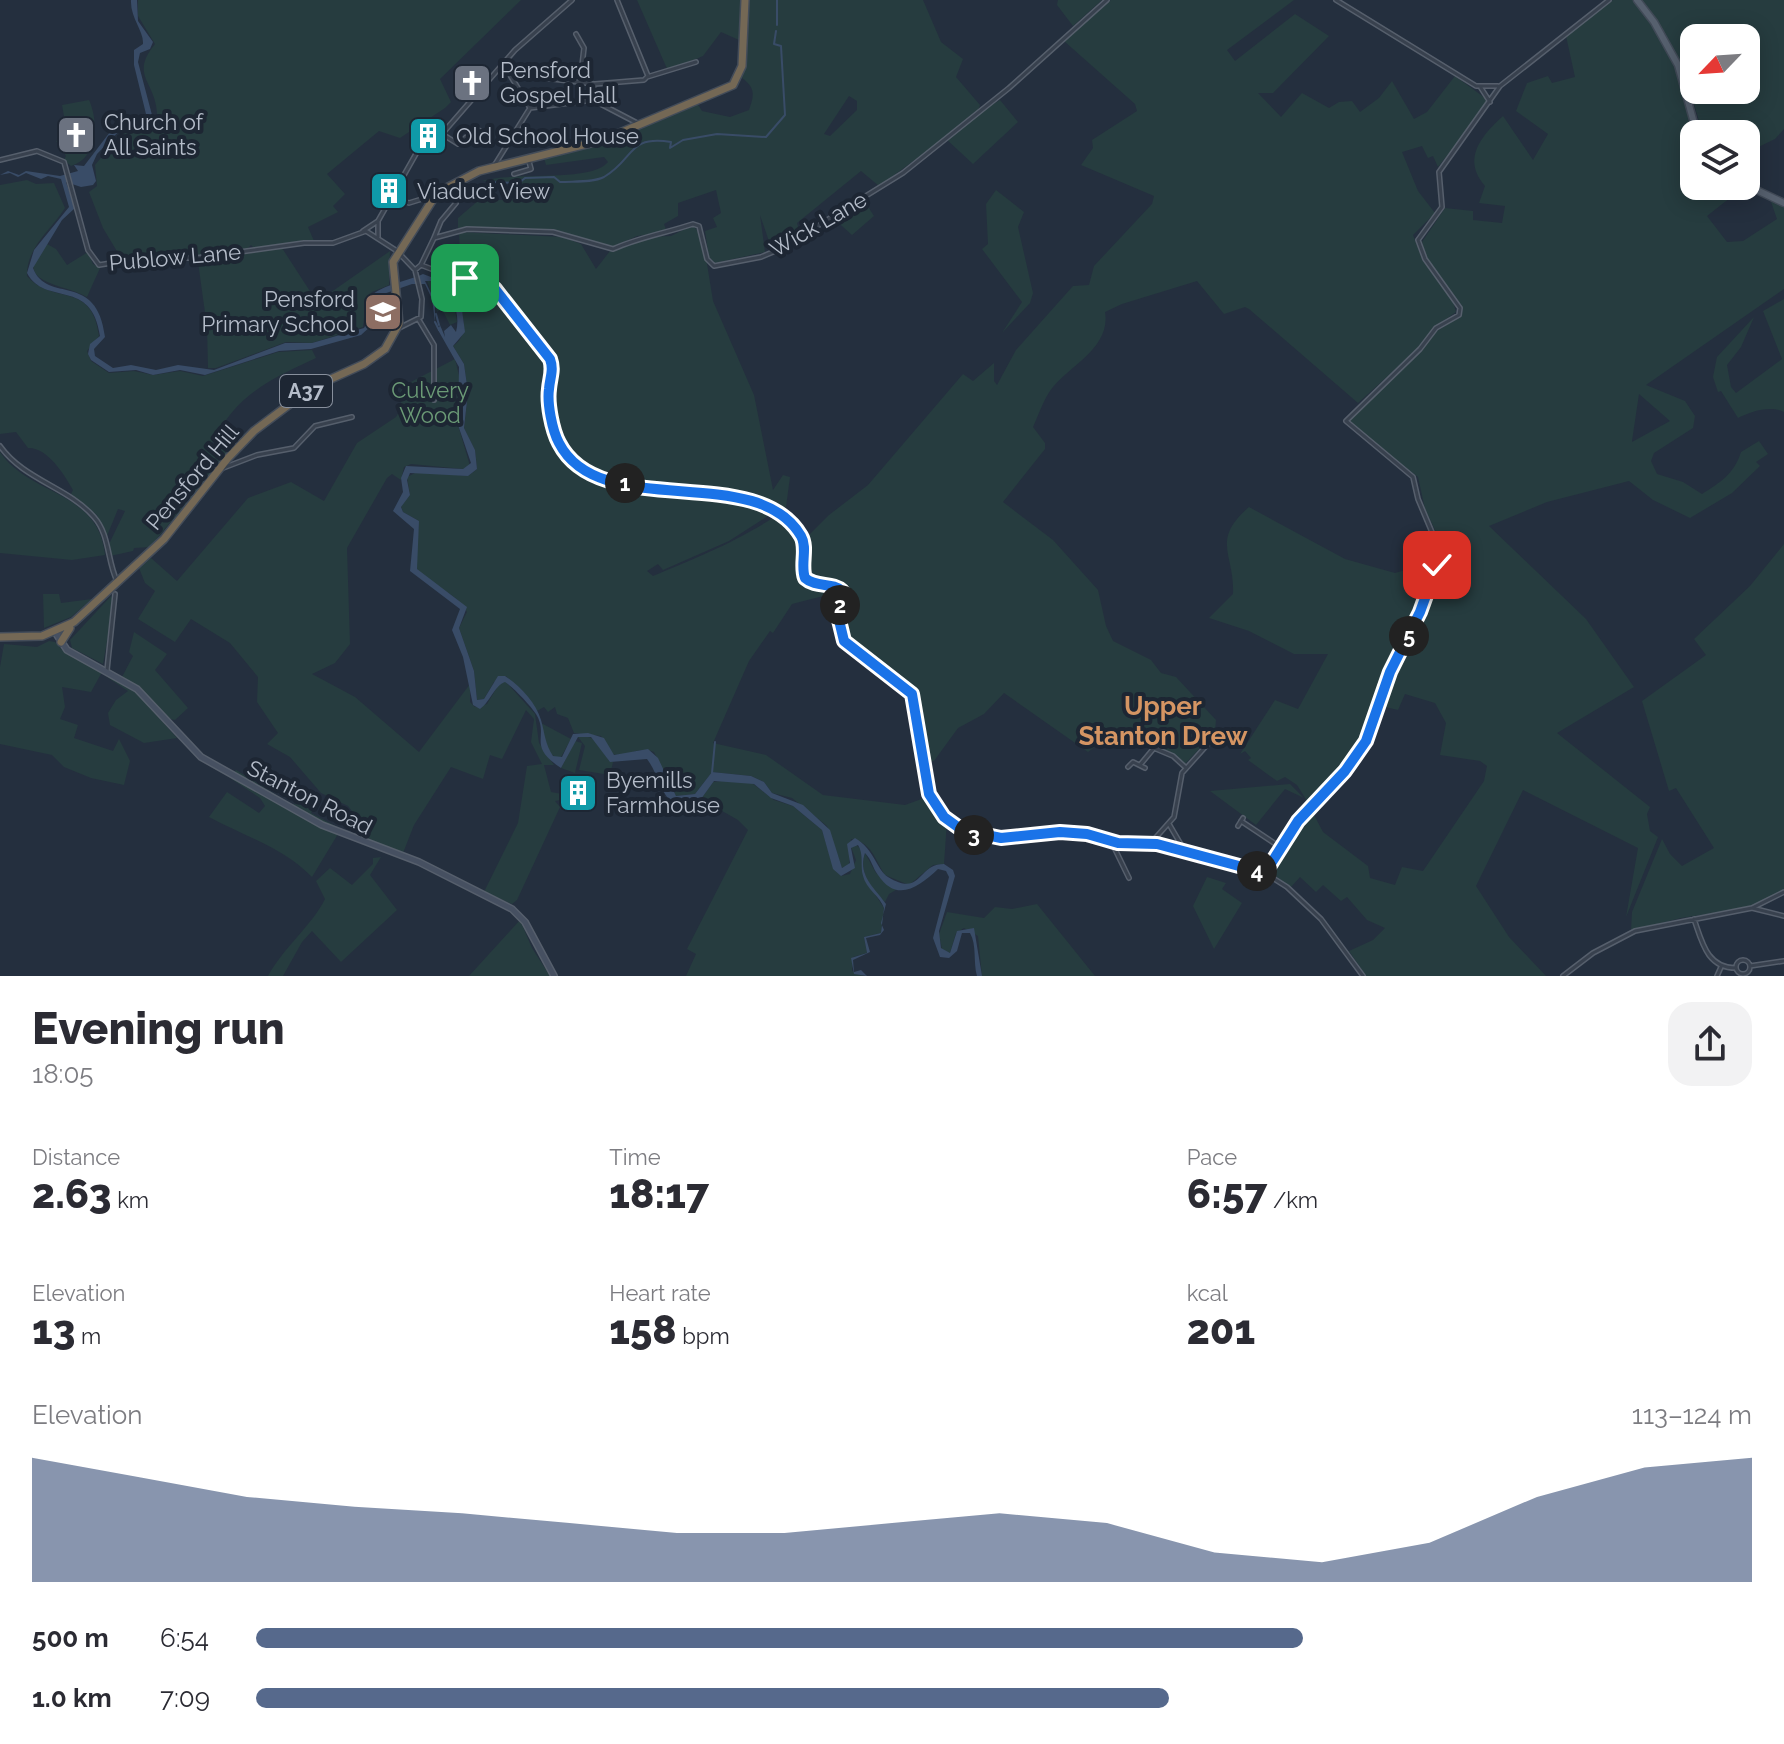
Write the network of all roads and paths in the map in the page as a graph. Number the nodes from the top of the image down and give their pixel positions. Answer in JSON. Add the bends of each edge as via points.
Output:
{"nodes":[{"id":1,"x":572,"y":0,"type":"edge"},
{"id":2,"x":617,"y":0,"type":"edge"},
{"id":3,"x":745,"y":0,"type":"edge"},
{"id":4,"x":1107,"y":0,"type":"edge"},
{"id":5,"x":1336,"y":0,"type":"edge"},
{"id":6,"x":1609,"y":0,"type":"edge"},
{"id":7,"x":1637,"y":0,"type":"edge"},
{"id":8,"x":576,"y":34,"type":"dead end"},
{"id":9,"x":696,"y":62,"type":"dead end"},
{"id":10,"x":504,"y":65,"type":"junction"},
{"id":11,"x":512,"y":74,"type":"junction"},
{"id":12,"x":647,"y":77,"type":"junction"},
{"id":13,"x":580,"y":83,"type":"junction"},
{"id":14,"x":594,"y":84,"type":"junction"},
{"id":15,"x":1500,"y":86,"type":"junction"},
{"id":16,"x":1481,"y":88,"type":"junction"},
{"id":17,"x":593,"y":100,"type":"junction"},
{"id":18,"x":1490,"y":102,"type":"junction"},
{"id":19,"x":530,"y":108,"type":"junction"},
{"id":20,"x":1693,"y":120,"type":"edge"},
{"id":21,"x":640,"y":124,"type":"junction"},
{"id":22,"x":480,"y":131,"type":"dead end"},
{"id":23,"x":442,"y":134,"type":"junction"},
{"id":24,"x":528,"y":158,"type":"junction"},
{"id":25,"x":0,"y":160,"type":"edge"},
{"id":26,"x":494,"y":166,"type":"junction"},
{"id":27,"x":514,"y":174,"type":"dead end"},
{"id":28,"x":1760,"y":192,"type":"edge"},
{"id":29,"x":435,"y":195,"type":"junction"},
{"id":30,"x":391,"y":197,"type":"junction"},
{"id":31,"x":456,"y":203,"type":"dead end"},
{"id":32,"x":1784,"y":203,"type":"edge"},
{"id":33,"x":378,"y":221,"type":"junction"},
{"id":34,"x":363,"y":231,"type":"junction"},
{"id":35,"x":378,"y":237,"type":"junction"},
{"id":36,"x":434,"y":238,"type":"junction"},
{"id":37,"x":397,"y":251,"type":"junction"},
{"id":38,"x":421,"y":265,"type":"junction"},
{"id":39,"x":416,"y":272,"type":"junction"},
{"id":40,"x":419,"y":320,"type":"junction"},
{"id":41,"x":399,"y":328,"type":"junction"},
{"id":42,"x":434,"y":400,"type":"dead end"},
{"id":43,"x":352,"y":417,"type":"dead end"},
{"id":44,"x":0,"y":446,"type":"edge"},
{"id":45,"x":221,"y":467,"type":"junction"},
{"id":46,"x":118,"y":582,"type":"junction"},
{"id":47,"x":115,"y":594,"type":"dead end"},
{"id":48,"x":74,"y":622,"type":"junction"},
{"id":49,"x":55,"y":632,"type":"junction"},
{"id":50,"x":0,"y":637,"type":"edge"},
{"id":51,"x":61,"y":642,"type":"junction"},
{"id":52,"x":107,"y":670,"type":"junction"},
{"id":53,"x":1216,"y":735,"type":"dead end"},
{"id":54,"x":1140,"y":765,"type":"junction"},
{"id":55,"x":1128,"y":767,"type":"dead end"},
{"id":56,"x":1185,"y":767,"type":"junction"},
{"id":57,"x":1145,"y":768,"type":"dead end"},
{"id":58,"x":1169,"y":824,"type":"junction"},
{"id":59,"x":1238,"y":826,"type":"dead end"},
{"id":60,"x":1111,"y":841,"type":"junction"},
{"id":61,"x":1151,"y":843,"type":"junction"},
{"id":62,"x":1280,"y":847,"type":"junction"},
{"id":63,"x":1183,"y":850,"type":"junction"},
{"id":64,"x":1265,"y":873,"type":"junction"},
{"id":65,"x":1129,"y":878,"type":"dead end"},
{"id":66,"x":1784,"y":892,"type":"edge"},
{"id":67,"x":1752,"y":908,"type":"junction"},
{"id":68,"x":1784,"y":916,"type":"edge"},
{"id":69,"x":1694,"y":919,"type":"junction"},
{"id":70,"x":1784,"y":961,"type":"edge"},
{"id":71,"x":1750,"y":966,"type":"junction"},
{"id":72,"x":1721,"y":967,"type":"junction"},
{"id":73,"x":1736,"y":968,"type":"junction"},
{"id":74,"x":554,"y":976,"type":"edge"},
{"id":75,"x":1363,"y":976,"type":"edge"},
{"id":76,"x":1563,"y":976,"type":"edge"},
{"id":77,"x":1717,"y":976,"type":"edge"}],
"edges":[{"from":1,"to":10,"type":"street"},
{"from":2,"to":12,"type":"street"},
{"from":3,"to":21,"type":"highway","via":[[742,66],[736,81]]},
{"from":4,"to":36,"type":"street","name":"Wick Lane","via":[[921,161],[761,257],[714,266],[707,259],[699,226],[693,224],[613,249],[553,232],[467,229]]},
{"from":5,"to":16,"type":"street"},
{"from":6,"to":15,"type":"street"},
{"from":7,"to":20,"type":"main road","via":[[1678,65]]},
{"from":8,"to":13,"type":"street","via":[[584,48]]},
{"from":9,"to":12,"type":"street"},
{"from":10,"to":11,"type":"street"},
{"from":10,"to":23,"type":"street"},
{"from":11,"to":13,"type":"street"},
{"from":11,"to":19,"type":"street"},
{"from":12,"to":14,"type":"street"},
{"from":13,"to":14,"type":"street"},
{"from":14,"to":17,"type":"street"},
{"from":15,"to":16,"type":"street"},
{"from":15,"to":18,"type":"street"},
{"from":16,"to":18,"type":"street"},
{"from":17,"to":19,"type":"street"},
{"from":17,"to":21,"type":"street"},
{"from":18,"to":62,"type":"street","via":[[1439,172],[1442,207],[1418,240],[1425,259],[1460,308],[1459,315],[1436,328],[1346,421],[1413,477],[1442,556],[1390,672],[1366,741]]},
{"from":19,"to":26,"type":"street"},
{"from":21,"to":24,"type":"highway","via":[[584,146]]},
{"from":22,"to":23,"type":"street","via":[[458,144]]},
{"from":23,"to":30,"type":"street","via":[[417,152]]},
{"from":24,"to":26,"type":"highway"},
{"from":24,"to":27,"type":"street","via":[[531,169]]},
{"from":25,"to":34,"type":"street","name":"Publow Lane","via":[[37,151],[67,167],[91,258],[99,265],[333,243]]},
{"from":26,"to":29,"type":"highway"},
{"from":28,"to":32,"type":"main road"},
{"from":29,"to":30,"type":"street","via":[[409,203]]},
{"from":29,"to":37,"type":"highway"},
{"from":30,"to":33,"type":"street"},
{"from":31,"to":36,"type":"street"},
{"from":33,"to":34,"type":"street"},
{"from":33,"to":35,"type":"street"},
{"from":34,"to":35,"type":"street"},
{"from":35,"to":37,"type":"street"},
{"from":36,"to":38,"type":"street"},
{"from":37,"to":39,"type":"street"},
{"from":37,"to":41,"type":"highway","via":[[392,265]]},
{"from":38,"to":39,"type":"street"},
{"from":38,"to":60,"type":"street","via":[[495,289],[543,349],[553,366],[549,397],[556,438],[583,469],[606,480],[672,492],[728,495],[778,514],[800,534],[805,578],[842,591],[838,616],[844,641],[912,694],[929,794],[952,825],[985,837],[1060,832]]},
{"from":39,"to":40,"type":"street"},
{"from":40,"to":41,"type":"street"},
{"from":40,"to":42,"type":"street","via":[[434,345]]},
{"from":41,"to":45,"type":"highway","name":"Pensford Hill","number":"A37","via":[[380,354],[307,390],[254,431]]},
{"from":43,"to":45,"type":"street","via":[[315,426],[294,448]]},
{"from":44,"to":46,"type":"street","via":[[14,464],[93,516]]},
{"from":45,"to":46,"type":"highway","name":"Pensford Hill","number":"A37","via":[[170,533]]},
{"from":46,"to":48,"type":"highway","name":"Pensford Hill","number":"A37"},
{"from":47,"to":52,"type":"street"},
{"from":48,"to":49,"type":"highway","name":"Pensford Hill","number":"A37"},
{"from":48,"to":51,"type":"highway"},
{"from":49,"to":50,"type":"highway","number":"A37"},
{"from":49,"to":51,"type":"main road","name":"Stanton Road"},
{"from":51,"to":52,"type":"main road","name":"Stanton Road"},
{"from":52,"to":74,"type":"main road","name":"Stanton Road","via":[[137,689],[201,757],[279,804],[419,862],[512,909],[525,922]]},
{"from":53,"to":56,"type":"street"},
{"from":54,"to":55,"type":"street","via":[[1133,762]]},
{"from":54,"to":56,"type":"street","via":[[1154,748]]},
{"from":54,"to":57,"type":"street"},
{"from":56,"to":58,"type":"street"},
{"from":58,"to":61,"type":"street"},
{"from":58,"to":63,"type":"street"},
{"from":59,"to":62,"type":"street","via":[[1242,820]]},
{"from":60,"to":61,"type":"street"},
{"from":60,"to":65,"type":"street"},
{"from":61,"to":63,"type":"street"},
{"from":62,"to":64,"type":"street"},
{"from":63,"to":64,"type":"street"},
{"from":64,"to":75,"type":"street","via":[[1321,919]]},
{"from":66,"to":67,"type":"street"},
{"from":67,"to":68,"type":"street"},
{"from":67,"to":69,"type":"street"},
{"from":69,"to":72,"type":"street","via":[[1705,950]]},
{"from":69,"to":76,"type":"street","via":[[1628,933]]},
{"from":70,"to":71,"type":"street"},
{"from":71,"to":73,"type":"street","via":[[1743,974]]},
{"from":71,"to":73,"type":"street","via":[[1741,960]]},
{"from":72,"to":73,"type":"street"},
{"from":72,"to":77,"type":"street"}]}
